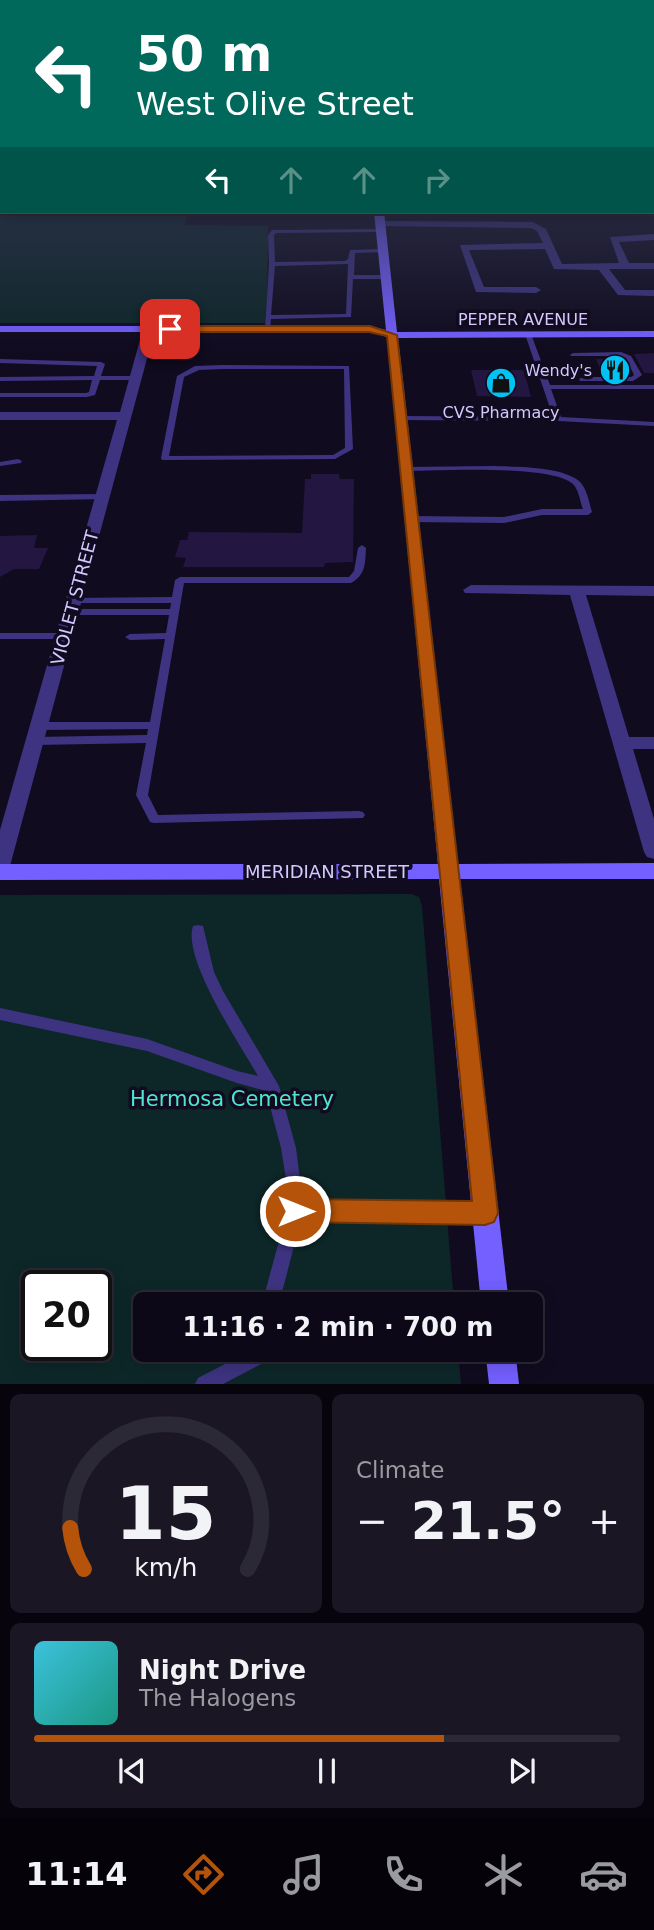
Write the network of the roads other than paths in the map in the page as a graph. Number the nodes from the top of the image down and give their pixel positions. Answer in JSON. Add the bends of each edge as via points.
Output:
{"nodes":[{"id":1,"x":379,"y":220,"type":"edge"},
{"id":2,"x":654,"y":237,"type":"edge"},
{"id":3,"x":548,"y":246,"type":"junction"},
{"id":4,"x":383,"y":251,"type":"junction"},
{"id":5,"x":351,"y":260,"type":"junction"},
{"id":6,"x":272,"y":264,"type":"junction"},
{"id":7,"x":625,"y":266,"type":"junction"},
{"id":8,"x":654,"y":266,"type":"edge"},
{"id":9,"x":601,"y":267,"type":"junction"},
{"id":10,"x":352,"y":277,"type":"junction"},
{"id":11,"x":386,"y":277,"type":"junction"},
{"id":12,"x":536,"y":290,"type":"dead end"},
{"id":13,"x":654,"y":293,"type":"edge"},
{"id":14,"x":267,"y":323,"type":"junction"},
{"id":15,"x":0,"y":330,"type":"edge"},
{"id":16,"x":528,"y":334,"type":"junction"},
{"id":17,"x":654,"y":334,"type":"edge"},
{"id":18,"x":147,"y":335,"type":"junction"},
{"id":19,"x":391,"y":335,"type":"junction"},
{"id":20,"x":0,"y":341,"type":"edge"},
{"id":21,"x":573,"y":355,"type":"dead end"},
{"id":22,"x":0,"y":361,"type":"edge"},
{"id":23,"x":136,"y":378,"type":"junction"},
{"id":24,"x":0,"y":379,"type":"edge"},
{"id":25,"x":96,"y":379,"type":"junction"},
{"id":26,"x":583,"y":379,"type":"dead end"},
{"id":27,"x":547,"y":387,"type":"junction"},
{"id":28,"x":654,"y":387,"type":"edge"},
{"id":29,"x":0,"y":395,"type":"edge"},
{"id":30,"x":349,"y":403,"type":"joint"},
{"id":31,"x":0,"y":416,"type":"edge"},
{"id":32,"x":125,"y":416,"type":"junction"},
{"id":33,"x":400,"y":418,"type":"junction"},
{"id":34,"x":558,"y":419,"type":"junction"},
{"id":35,"x":654,"y":424,"type":"edge"},
{"id":36,"x":406,"y":469,"type":"junction"},
{"id":37,"x":103,"y":497,"type":"junction"},
{"id":38,"x":0,"y":498,"type":"edge"},
{"id":39,"x":411,"y":519,"type":"junction"},
{"id":40,"x":362,"y":548,"type":"dead end"},
{"id":41,"x":471,"y":590,"type":"dead end"},
{"id":42,"x":654,"y":591,"type":"edge"},
{"id":43,"x":577,"y":592,"type":"junction"},
{"id":44,"x":72,"y":606,"type":"junction"},
{"id":45,"x":175,"y":606,"type":"junction"},
{"id":46,"x":0,"y":636,"type":"edge"},
{"id":47,"x":64,"y":636,"type":"junction"},
{"id":48,"x":170,"y":636,"type":"junction"},
{"id":49,"x":130,"y":637,"type":"dead end"},
{"id":50,"x":155,"y":725,"type":"junction"},
{"id":51,"x":37,"y":734,"type":"junction"},
{"id":52,"x":152,"y":740,"type":"junction"},
{"id":53,"x":621,"y":743,"type":"junction"},
{"id":54,"x":654,"y":743,"type":"edge"},
{"id":55,"x":359,"y":815,"type":"dead end"},
{"id":56,"x":654,"y":852,"type":"edge"},
{"id":57,"x":0,"y":866,"type":"edge"},
{"id":58,"x":654,"y":871,"type":"edge"},
{"id":59,"x":0,"y":872,"type":"edge"},
{"id":60,"x":449,"y":872,"type":"junction"},
{"id":61,"x":198,"y":930,"type":"dead end"},
{"id":62,"x":0,"y":1014,"type":"edge"},
{"id":63,"x":272,"y":1086,"type":"junction"},
{"id":64,"x":295,"y":1211,"type":"junction"},
{"id":65,"x":485,"y":1213,"type":"junction"},
{"id":66,"x":273,"y":1292,"type":"edge"},
{"id":67,"x":494,"y":1292,"type":"edge"},
{"id":68,"x":247,"y":1362,"type":"edge"},
{"id":69,"x":501,"y":1362,"type":"edge"},
{"id":70,"x":204,"y":1384,"type":"edge"},
{"id":71,"x":504,"y":1384,"type":"edge"}],
"edges":[{"from":1,"to":3,"type":"street","via":[[533,225],[541,229]]},
{"from":1,"to":4,"type":"main road"},
{"from":1,"to":6,"type":"lane","via":[[274,231]]},
{"from":2,"to":7,"type":"street","via":[[613,239]]},
{"from":3,"to":9,"type":"street","via":[[558,267]]},
{"from":3,"to":12,"type":"street","via":[[463,247],[480,290]]},
{"from":4,"to":5,"type":"lane","via":[[352,251]]},
{"from":4,"to":11,"type":"main road"},
{"from":5,"to":6,"type":"lane"},
{"from":5,"to":10,"type":"lane"},
{"from":6,"to":14,"type":"lane"},
{"from":7,"to":8,"type":"street"},
{"from":7,"to":9,"type":"street"},
{"from":9,"to":13,"type":"street","via":[[622,293]]},
{"from":10,"to":11,"type":"lane"},
{"from":10,"to":14,"type":"lane","via":[[349,316]]},
{"from":11,"to":19,"type":"main road"},
{"from":14,"to":18,"type":"main road","name":"PEPPER AVENUE"},
{"from":14,"to":19,"type":"main road","name":"PEPPER AVENUE","via":[[370,329]]},
{"from":15,"to":18,"type":"main road"},
{"from":16,"to":17,"type":"main road","name":"PEPPER AVENUE"},
{"from":16,"to":19,"type":"main road","name":"PEPPER AVENUE"},
{"from":16,"to":27,"type":"lane"},
{"from":18,"to":19,"type":"main road","name":"PEPPER AVENUE","via":[[374,340]]},
{"from":18,"to":20,"type":"main road"},
{"from":18,"to":23,"type":"street","name":"VIOLET STREET"},
{"from":19,"to":33,"type":"main road"},
{"from":21,"to":26,"type":"lane","via":[[621,354],[629,357],[638,375],[633,379]]},
{"from":22,"to":25,"type":"lane","via":[[100,362]]},
{"from":23,"to":25,"type":"lane"},
{"from":23,"to":32,"type":"street","name":"VIOLET STREET"},
{"from":24,"to":25,"type":"lane"},
{"from":25,"to":29,"type":"lane","via":[[87,395]]},
{"from":27,"to":28,"type":"lane"},
{"from":27,"to":34,"type":"lane"},
{"from":30,"to":30,"type":"lane","via":[[347,368],[189,369],[181,376],[164,458],[341,456],[349,449]]},
{"from":31,"to":32,"type":"street"},
{"from":32,"to":37,"type":"street","name":"VIOLET STREET"},
{"from":33,"to":34,"type":"lane"},
{"from":33,"to":36,"type":"main road"},
{"from":34,"to":35,"type":"lane"},
{"from":36,"to":39,"type":"main road"},
{"from":36,"to":39,"type":"lane","via":[[555,474],[578,484],[588,512],[542,512],[505,520]]},
{"from":37,"to":38,"type":"lane"},
{"from":37,"to":44,"type":"street","name":"VIOLET STREET"},
{"from":39,"to":60,"type":"main road"},
{"from":40,"to":45,"type":"lane","via":[[359,572],[351,580],[180,580]]},
{"from":41,"to":43,"type":"street"},
{"from":42,"to":43,"type":"street"},
{"from":43,"to":53,"type":"street"},
{"from":44,"to":45,"type":"lane"},
{"from":44,"to":47,"type":"street","name":"VIOLET STREET"},
{"from":45,"to":48,"type":"lane"},
{"from":46,"to":47,"type":"lane"},
{"from":47,"to":51,"type":"street","name":"VIOLET STREET"},
{"from":48,"to":49,"type":"lane"},
{"from":48,"to":50,"type":"lane"},
{"from":50,"to":51,"type":"lane"},
{"from":50,"to":52,"type":"lane"},
{"from":51,"to":52,"type":"lane"},
{"from":51,"to":57,"type":"street","name":"VIOLET STREET"},
{"from":52,"to":55,"type":"lane","via":[[142,795],[154,819]]},
{"from":53,"to":54,"type":"street"},
{"from":53,"to":56,"type":"street"},
{"from":58,"to":60,"type":"main road","name":"MERIDIAN STREET"},
{"from":59,"to":60,"type":"main road","name":"MERIDIAN STREET"},
{"from":60,"to":65,"type":"main road"},
{"from":61,"to":63,"type":"lane","via":[[200,951],[214,987]]},
{"from":62,"to":63,"type":"lane","via":[[147,1045]]},
{"from":63,"to":64,"type":"lane","via":[[290,1140]]},
{"from":64,"to":65,"type":"lane"},
{"from":64,"to":66,"type":"lane"},
{"from":65,"to":67,"type":"main road"},
{"from":68,"to":70,"type":"lane"},
{"from":69,"to":71,"type":"main road"}]}
